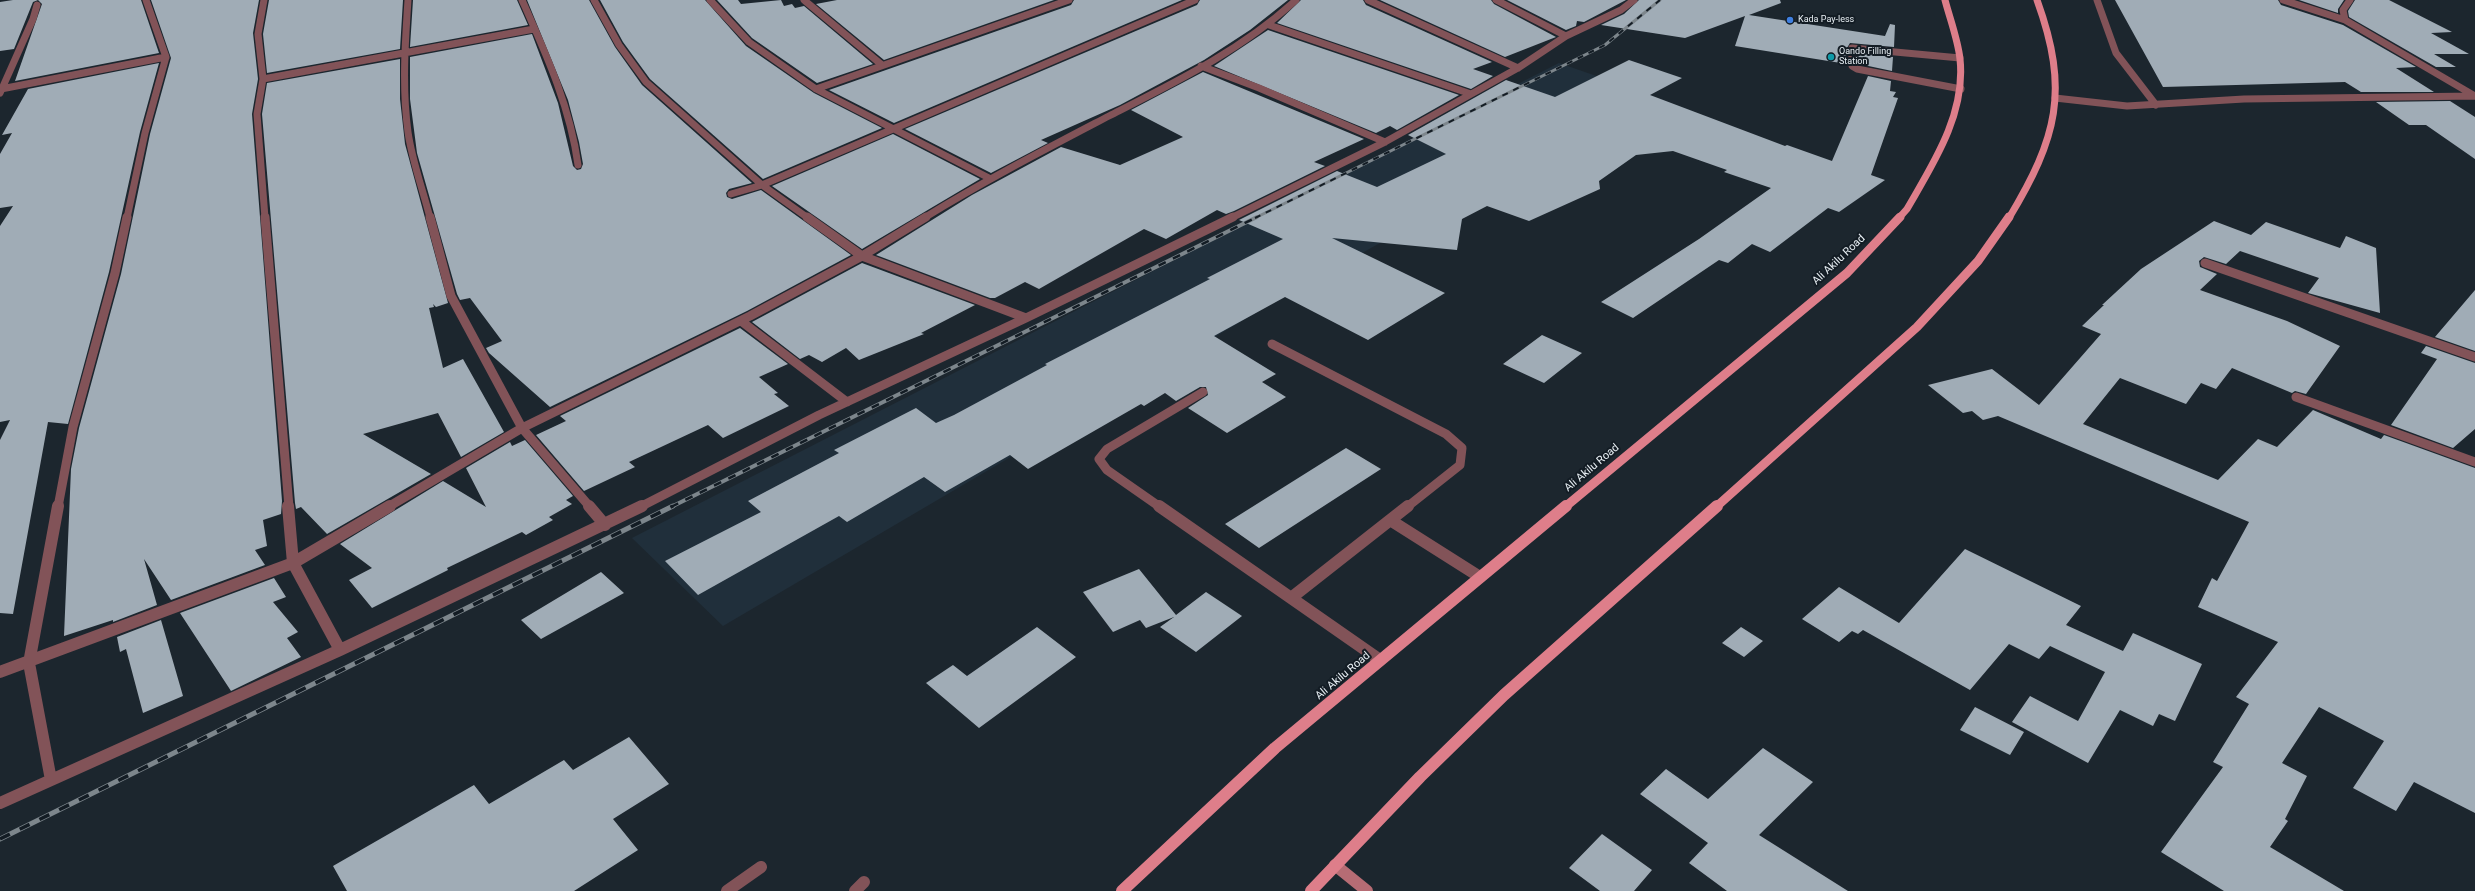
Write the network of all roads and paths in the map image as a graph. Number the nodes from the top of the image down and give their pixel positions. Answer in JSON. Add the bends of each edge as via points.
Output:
{"nodes":[{"id":1,"x":146,"y":0,"type":"edge"},
{"id":2,"x":264,"y":0,"type":"edge"},
{"id":3,"x":408,"y":0,"type":"edge"},
{"id":4,"x":522,"y":0,"type":"edge"},
{"id":5,"x":594,"y":0,"type":"edge"},
{"id":6,"x":710,"y":0,"type":"edge"},
{"id":7,"x":806,"y":0,"type":"edge"},
{"id":8,"x":1069,"y":0,"type":"edge"},
{"id":9,"x":1196,"y":0,"type":"edge"},
{"id":10,"x":1296,"y":0,"type":"edge"},
{"id":11,"x":1368,"y":0,"type":"edge"},
{"id":12,"x":1496,"y":0,"type":"edge"},
{"id":13,"x":1634,"y":0,"type":"edge"},
{"id":14,"x":1945,"y":0,"type":"edge"},
{"id":15,"x":2037,"y":0,"type":"edge"},
{"id":16,"x":2097,"y":0,"type":"edge"},
{"id":17,"x":2282,"y":0,"type":"edge"},
{"id":18,"x":2350,"y":0,"type":"edge"},
{"id":19,"x":37,"y":5,"type":"dead end"},
{"id":20,"x":2345,"y":20,"type":"junction"},
{"id":21,"x":1270,"y":25,"type":"junction"},
{"id":22,"x":534,"y":29,"type":"junction"},
{"id":23,"x":1566,"y":36,"type":"junction"},
{"id":24,"x":404,"y":53,"type":"junction"},
{"id":25,"x":166,"y":57,"type":"junction"},
{"id":26,"x":1960,"y":58,"type":"junction"},
{"id":27,"x":882,"y":65,"type":"junction"},
{"id":28,"x":1201,"y":66,"type":"junction"},
{"id":29,"x":1518,"y":68,"type":"junction"},
{"id":30,"x":264,"y":79,"type":"junction"},
{"id":31,"x":1961,"y":89,"type":"junction"},
{"id":32,"x":816,"y":90,"type":"junction"},
{"id":33,"x":1,"y":92,"type":"edge"},
{"id":34,"x":1471,"y":94,"type":"junction"},
{"id":35,"x":2475,"y":96,"type":"edge"},
{"id":36,"x":2055,"y":98,"type":"junction"},
{"id":37,"x":2156,"y":105,"type":"junction"},
{"id":38,"x":895,"y":129,"type":"junction"},
{"id":39,"x":1385,"y":142,"type":"junction"},
{"id":40,"x":578,"y":165,"type":"dead end"},
{"id":41,"x":989,"y":178,"type":"junction"},
{"id":42,"x":762,"y":185,"type":"junction"},
{"id":43,"x":731,"y":194,"type":"dead end"},
{"id":44,"x":862,"y":256,"type":"junction"},
{"id":45,"x":2205,"y":263,"type":"dead end"},
{"id":46,"x":1026,"y":318,"type":"junction"},
{"id":47,"x":741,"y":321,"type":"junction"},
{"id":48,"x":1272,"y":344,"type":"dead end"},
{"id":49,"x":2475,"y":357,"type":"edge"},
{"id":50,"x":1203,"y":392,"type":"dead end"},
{"id":51,"x":2296,"y":397,"type":"dead end"},
{"id":52,"x":847,"y":402,"type":"junction"},
{"id":53,"x":522,"y":428,"type":"junction"},
{"id":54,"x":2475,"y":462,"type":"edge"},
{"id":55,"x":1390,"y":520,"type":"junction"},
{"id":56,"x":606,"y":525,"type":"junction"},
{"id":57,"x":293,"y":563,"type":"junction"},
{"id":58,"x":1480,"y":577,"type":"junction"},
{"id":59,"x":1291,"y":598,"type":"junction"},
{"id":60,"x":340,"y":650,"type":"junction"},
{"id":61,"x":1380,"y":660,"type":"junction"},
{"id":62,"x":29,"y":663,"type":"junction"},
{"id":63,"x":0,"y":672,"type":"edge"},
{"id":64,"x":51,"y":780,"type":"junction"},
{"id":65,"x":0,"y":803,"type":"edge"},
{"id":66,"x":1335,"y":865,"type":"junction"},
{"id":67,"x":761,"y":867,"type":"dead end"},
{"id":68,"x":727,"y":891,"type":"edge"},
{"id":69,"x":1122,"y":891,"type":"edge"},
{"id":70,"x":1312,"y":891,"type":"edge"},
{"id":71,"x":1367,"y":891,"type":"edge"}],
"edges":[{"from":1,"to":25,"type":"street"},
{"from":2,"to":30,"type":"street","via":[[258,34]]},
{"from":3,"to":24,"type":"street"},
{"from":4,"to":22,"type":"street"},
{"from":5,"to":42,"type":"street","via":[[619,45],[646,82]]},
{"from":6,"to":32,"type":"street","via":[[749,42]]},
{"from":7,"to":27,"type":"street"},
{"from":8,"to":27,"type":"street"},
{"from":9,"to":38,"type":"street","via":[[1165,11]]},
{"from":10,"to":21,"type":"street"},
{"from":11,"to":29,"type":"street"},
{"from":12,"to":23,"type":"street"},
{"from":13,"to":23,"type":"street","via":[[1621,10]]},
{"from":14,"to":26,"type":"main road","name":"Ali Akilu Road"},
{"from":15,"to":36,"type":"main road","via":[[2048,25],[2054,61]]},
{"from":16,"to":37,"type":"street","via":[[2116,53]]},
{"from":17,"to":20,"type":"street"},
{"from":18,"to":20,"type":"street","via":[[2344,10]]},
{"from":19,"to":33,"type":"street"},
{"from":20,"to":35,"type":"street"},
{"from":21,"to":28,"type":"street"},
{"from":21,"to":34,"type":"street"},
{"from":22,"to":24,"type":"street"},
{"from":22,"to":40,"type":"street","via":[[559,83],[574,134]]},
{"from":23,"to":29,"type":"street"},
{"from":24,"to":30,"type":"street"},
{"from":24,"to":53,"type":"street","via":[[410,152],[418,171],[451,296]]},
{"from":25,"to":33,"type":"street"},
{"from":25,"to":62,"type":"street","via":[[145,132],[115,273],[73,427]]},
{"from":26,"to":31,"type":"main road","name":"Ali Akilu Road"},
{"from":26,"to":31,"type":"street","via":[[1852,48],[1852,66],[1858,69]]},
{"from":27,"to":32,"type":"street"},
{"from":28,"to":39,"type":"street"},
{"from":28,"to":41,"type":"street","via":[[1172,84]]},
{"from":29,"to":34,"type":"street"},
{"from":30,"to":57,"type":"street","via":[[256,114]]},
{"from":31,"to":58,"type":"main road","name":"Ali Akilu Road","via":[[1944,145],[1907,209],[1847,273]]},
{"from":32,"to":38,"type":"street"},
{"from":34,"to":39,"type":"street"},
{"from":35,"to":37,"type":"street","via":[[2244,99]]},
{"from":36,"to":37,"type":"street","via":[[2094,104]]},
{"from":36,"to":66,"type":"main road","via":[[2047,145],[2024,194],[1988,248],[1936,309],[1854,386],[1532,669],[1381,816]]},
{"from":38,"to":41,"type":"street"},
{"from":38,"to":42,"type":"street"},
{"from":39,"to":46,"type":"street"},
{"from":41,"to":44,"type":"street"},
{"from":42,"to":43,"type":"street"},
{"from":42,"to":44,"type":"street"},
{"from":44,"to":46,"type":"street"},
{"from":44,"to":47,"type":"street"},
{"from":45,"to":49,"type":"street"},
{"from":46,"to":52,"type":"street"},
{"from":47,"to":52,"type":"street"},
{"from":47,"to":53,"type":"street"},
{"from":48,"to":55,"type":"street","via":[[1446,434],[1462,448],[1460,465]]},
{"from":50,"to":59,"type":"street","via":[[1107,448],[1099,459],[1107,470]]},
{"from":51,"to":54,"type":"street"},
{"from":52,"to":56,"type":"street"},
{"from":53,"to":56,"type":"street"},
{"from":53,"to":57,"type":"street"},
{"from":55,"to":58,"type":"street"},
{"from":55,"to":59,"type":"street"},
{"from":56,"to":60,"type":"street"},
{"from":57,"to":60,"type":"street"},
{"from":57,"to":62,"type":"street"},
{"from":58,"to":61,"type":"main road","name":"Ali Akilu Road"},
{"from":59,"to":61,"type":"street"},
{"from":60,"to":64,"type":"street"},
{"from":61,"to":69,"type":"main road","name":"Ali Akilu Road","via":[[1275,748]]},
{"from":62,"to":63,"type":"street"},
{"from":62,"to":64,"type":"street"},
{"from":64,"to":65,"type":"street"},
{"from":66,"to":70,"type":"main road"},
{"from":66,"to":71,"type":"street"},
{"from":67,"to":68,"type":"street"}]}
